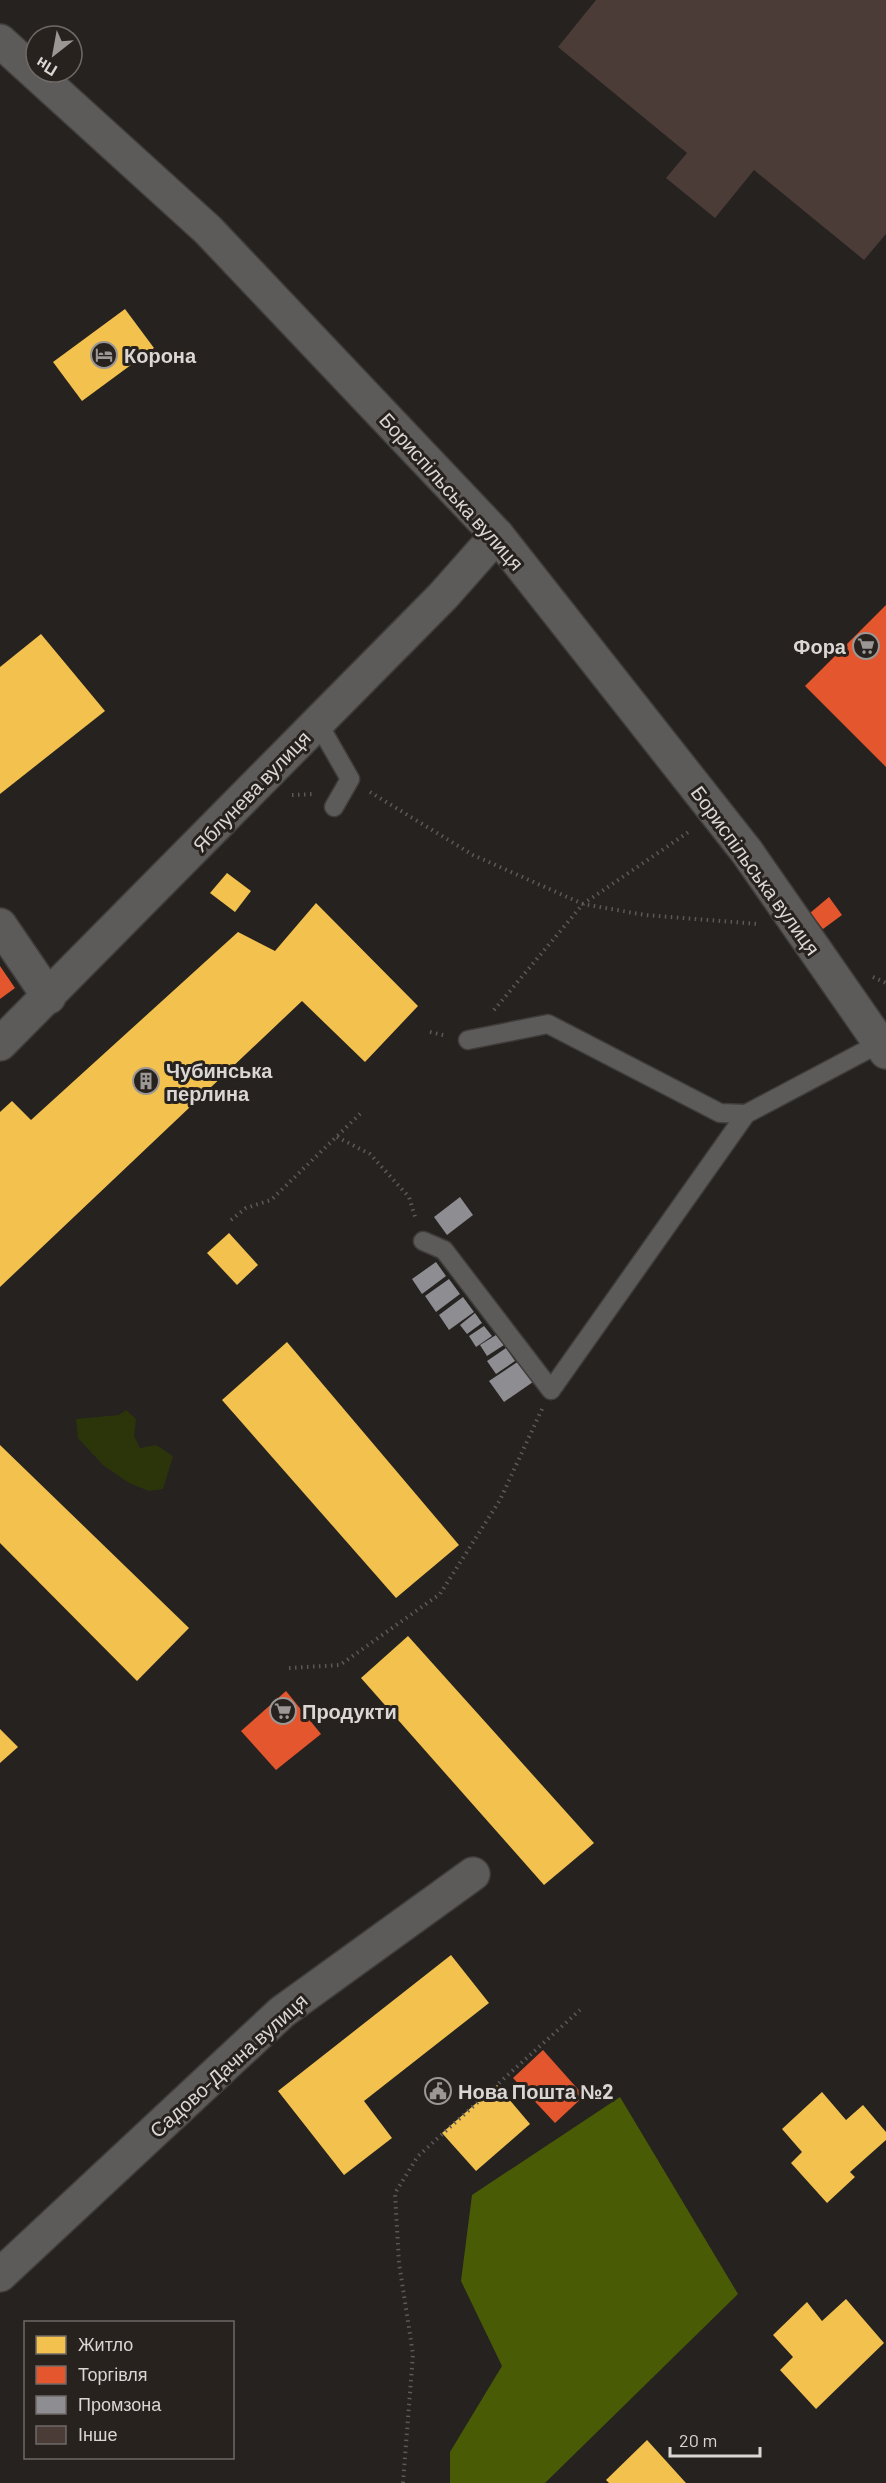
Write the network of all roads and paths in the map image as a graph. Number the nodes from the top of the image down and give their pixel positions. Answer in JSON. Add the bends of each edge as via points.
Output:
{"nodes":[{"id":1,"x":0,"y":41,"type":"edge"},
{"id":2,"x":497,"y":535,"type":"junction"},
{"id":3,"x":318,"y":723,"type":"junction"},
{"id":4,"x":342,"y":793,"type":"junction"},
{"id":5,"x":288,"y":795,"type":"dead end"},
{"id":6,"x":716,"y":813,"type":"junction"},
{"id":7,"x":583,"y":904,"type":"junction"},
{"id":8,"x":0,"y":925,"type":"edge"},
{"id":9,"x":799,"y":927,"type":"junction"},
{"id":10,"x":49,"y":997,"type":"junction"},
{"id":11,"x":468,"y":1040,"type":"joint"},
{"id":12,"x":0,"y":1044,"type":"edge"},
{"id":13,"x":883,"y":1048,"type":"edge"},
{"id":14,"x":363,"y":1111,"type":"dead end"},
{"id":15,"x":746,"y":1114,"type":"junction"},
{"id":16,"x":336,"y":1137,"type":"junction"},
{"id":17,"x":231,"y":1220,"type":"dead end"},
{"id":18,"x":423,"y":1241,"type":"joint"},
{"id":19,"x":551,"y":1390,"type":"junction"},
{"id":20,"x":289,"y":1668,"type":"dead end"},
{"id":21,"x":473,"y":1874,"type":"dead end"},
{"id":22,"x":580,"y":2010,"type":"dead end"},
{"id":23,"x":0,"y":2275,"type":"edge"},
{"id":24,"x":404,"y":2483,"type":"edge"}],
"edges":[{"from":1,"to":2,"type":"street","name":"Бориспільська вулиця","via":[[207,230]]},
{"from":2,"to":3,"type":"street","name":"Яблунева вулиця"},
{"from":2,"to":6,"type":"street","name":"Бориспільська вулиця"},
{"from":3,"to":4,"type":"lane"},
{"from":3,"to":10,"type":"street","name":"Яблунева вулиця"},
{"from":4,"to":5,"type":"path"},
{"from":4,"to":7,"type":"path"},
{"from":6,"to":7,"type":"path"},
{"from":6,"to":9,"type":"street","name":"Бориспільська вулиця"},
{"from":7,"to":9,"type":"path","via":[[645,915]]},
{"from":7,"to":11,"type":"path"},
{"from":8,"to":10,"type":"street"},
{"from":9,"to":13,"type":"street","name":"Бориспільська вулиця"},
{"from":10,"to":12,"type":"street","name":"Яблунева вулиця"},
{"from":11,"to":15,"type":"lane","via":[[548,1024],[720,1113]]},
{"from":13,"to":15,"type":"lane"},
{"from":14,"to":16,"type":"path"},
{"from":15,"to":19,"type":"lane"},
{"from":16,"to":17,"type":"path","via":[[271,1200],[246,1208]]},
{"from":16,"to":18,"type":"path","via":[[370,1154],[409,1197]]},
{"from":18,"to":19,"type":"lane","via":[[444,1250]]},
{"from":19,"to":20,"type":"path","via":[[500,1500],[440,1594],[340,1665]]},
{"from":21,"to":23,"type":"street","name":"Садово-Дачна вулиця","via":[[282,2012]]},
{"from":22,"to":24,"type":"path","via":[[418,2156],[395,2193],[399,2263],[413,2354]]}]}
